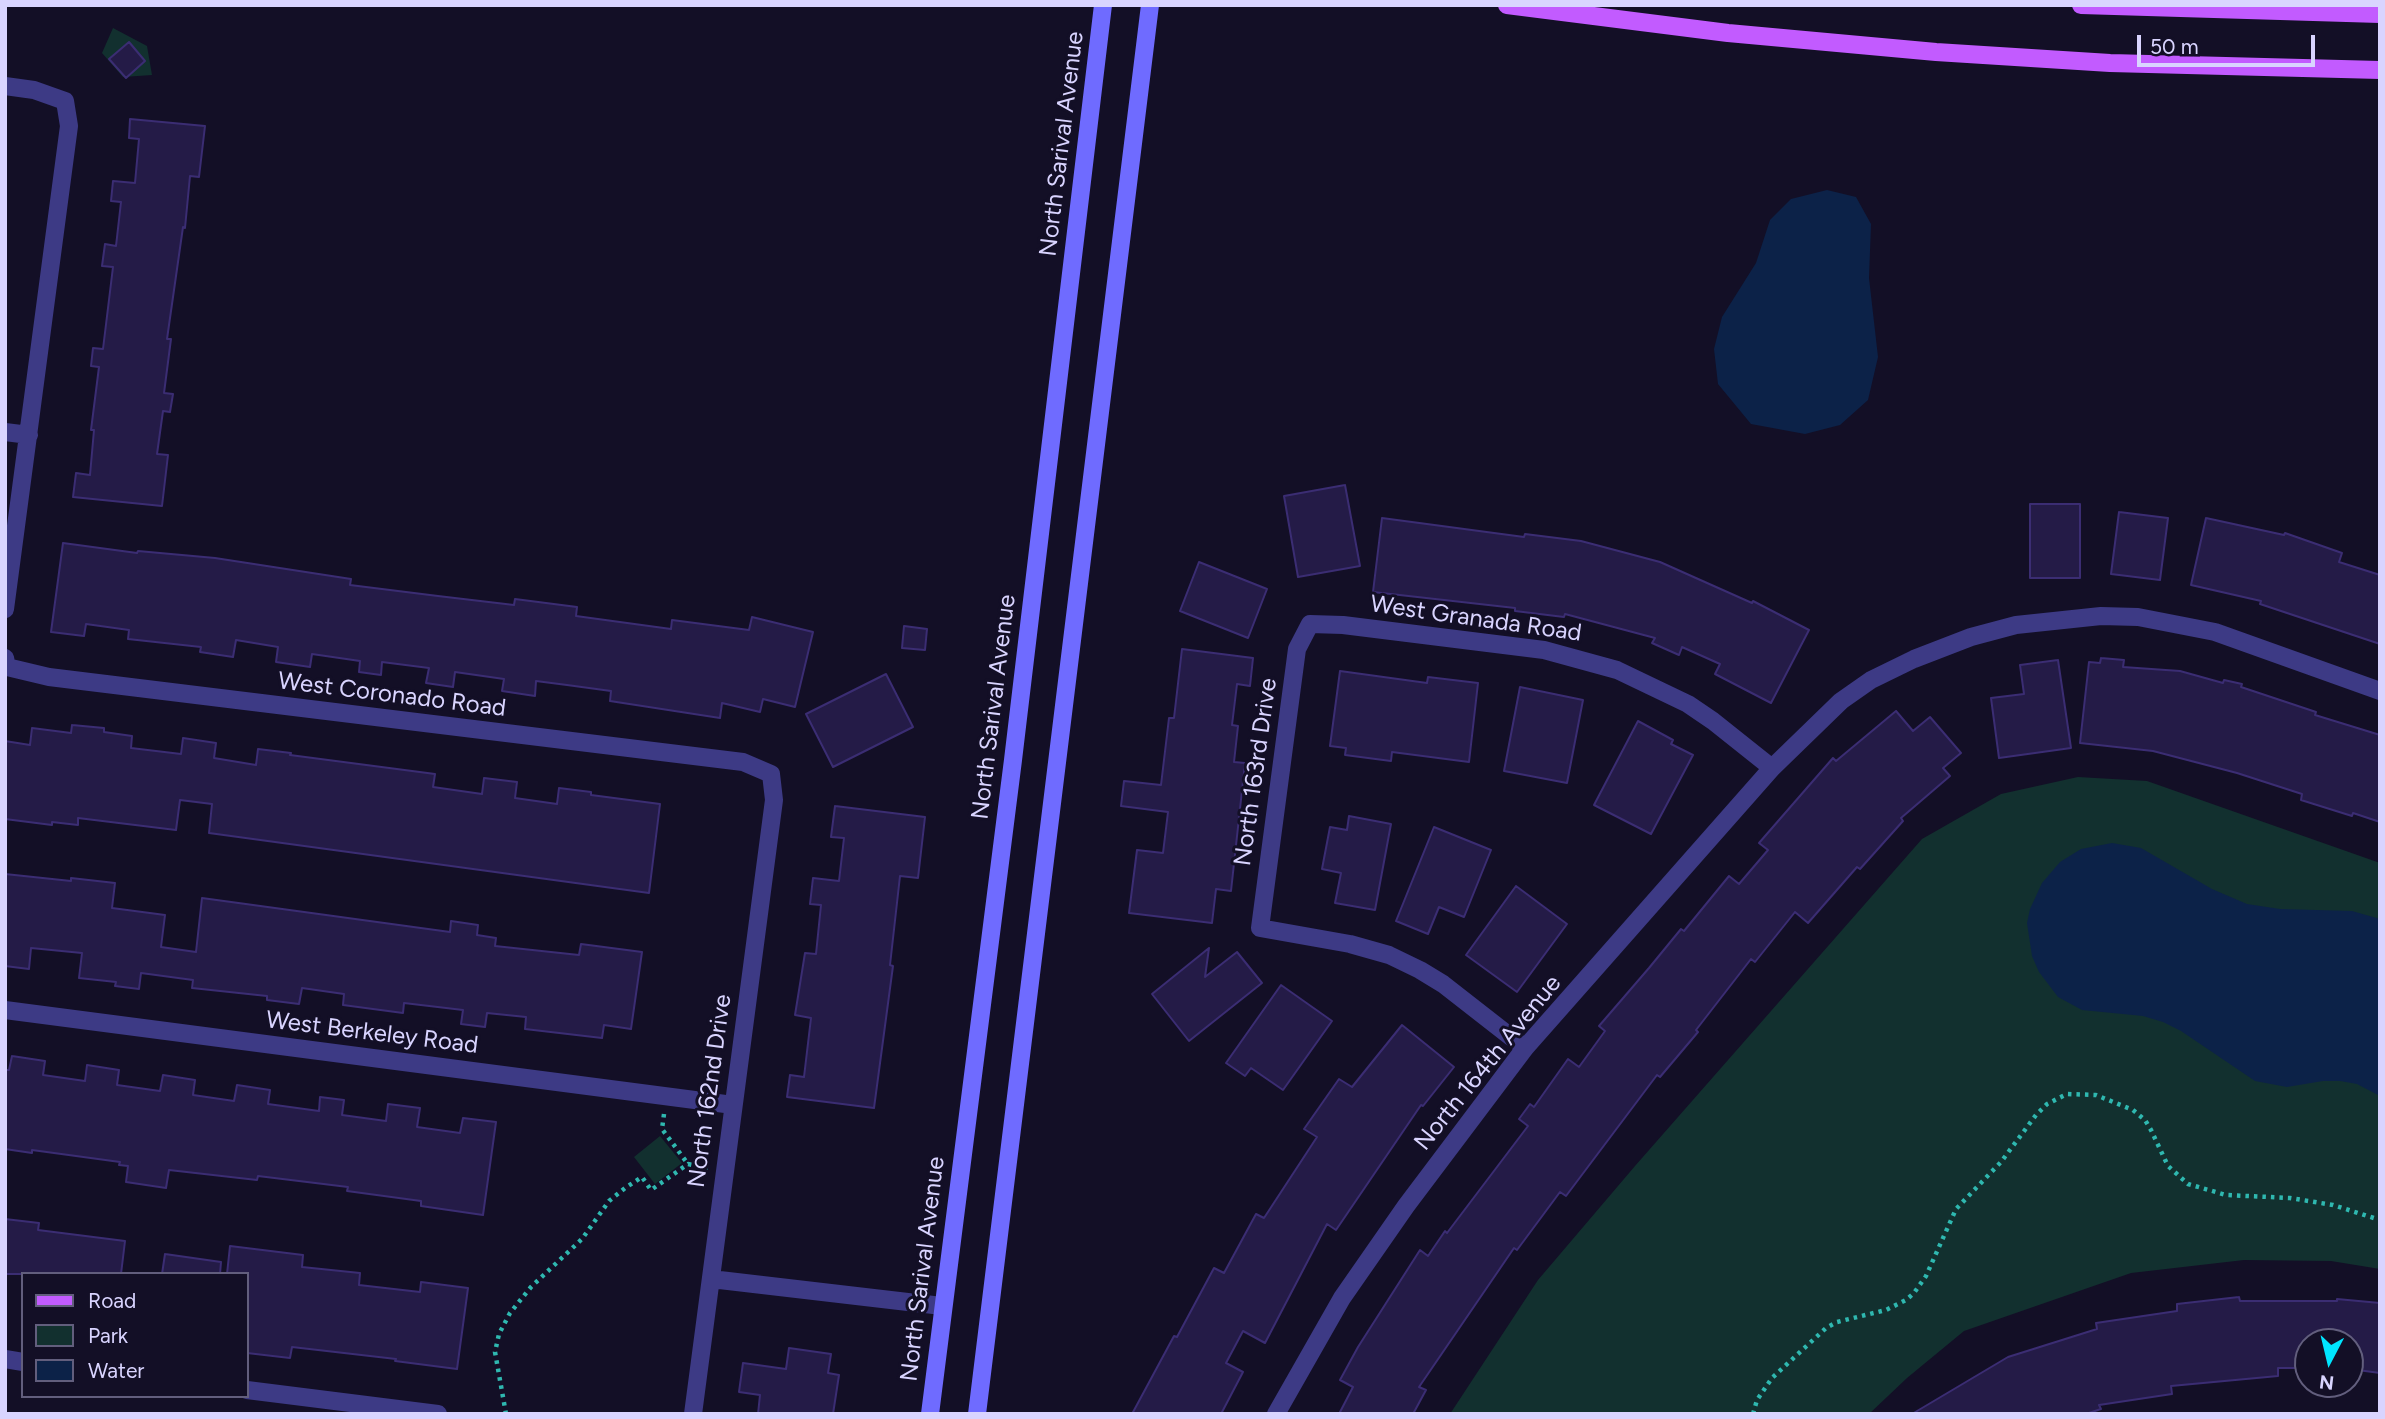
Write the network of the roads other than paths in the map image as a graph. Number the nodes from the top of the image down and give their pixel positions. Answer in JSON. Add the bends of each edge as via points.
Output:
{"nodes":[{"id":1,"x":1103,"y":5,"type":"edge"},
{"id":2,"x":1150,"y":5,"type":"edge"},
{"id":3,"x":1507,"y":5,"type":"edge"},
{"id":4,"x":2081,"y":5,"type":"edge"},
{"id":5,"x":2380,"y":14,"type":"edge"},
{"id":6,"x":2380,"y":70,"type":"edge"},
{"id":7,"x":5,"y":86,"type":"edge"},
{"id":8,"x":5,"y":432,"type":"edge"},
{"id":9,"x":29,"y":435,"type":"junction"},
{"id":10,"x":5,"y":609,"type":"edge"},
{"id":11,"x":1310,"y":624,"type":"joint"},
{"id":12,"x":6,"y":662,"type":"edge"},
{"id":13,"x":2380,"y":691,"type":"edge"},
{"id":14,"x":1772,"y":768,"type":"junction"},
{"id":15,"x":771,"y":774,"type":"joint"},
{"id":16,"x":5,"y":1010,"type":"edge"},
{"id":17,"x":1525,"y":1048,"type":"junction"},
{"id":18,"x":733,"y":1105,"type":"junction"},
{"id":19,"x":711,"y":1279,"type":"junction"},
{"id":20,"x":942,"y":1306,"type":"junction"},
{"id":21,"x":248,"y":1390,"type":"edge"},
{"id":22,"x":438,"y":1414,"type":"edge"},
{"id":23,"x":693,"y":1414,"type":"edge"},
{"id":24,"x":930,"y":1414,"type":"edge"},
{"id":25,"x":977,"y":1414,"type":"edge"},
{"id":26,"x":1276,"y":1414,"type":"edge"}],
"edges":[{"from":1,"to":20,"type":"main road","name":"North Sarival Avenue","via":[[1015,746]]},
{"from":2,"to":25,"type":"main road"},
{"from":3,"to":6,"type":"main road","via":[[1773,38],[1936,52],[2110,63]]},
{"from":4,"to":5,"type":"main road"},
{"from":7,"to":9,"type":"street","via":[[65,101],[69,127]]},
{"from":8,"to":9,"type":"street"},
{"from":9,"to":10,"type":"street"},
{"from":11,"to":14,"type":"street","name":"West Granada Road","via":[[1544,650],[1617,670],[1688,704]]},
{"from":11,"to":17,"type":"street","name":"North 163rd Drive","via":[[1297,649],[1260,928],[1389,955],[1443,984]]},
{"from":12,"to":15,"type":"street","name":"West Coronado Road","via":[[49,677],[743,762]]},
{"from":13,"to":14,"type":"street","via":[[2214,632],[2138,617],[2016,625],[1971,637],[1871,680],[1841,701]]},
{"from":14,"to":17,"type":"street","name":"North 164th Avenue"},
{"from":15,"to":18,"type":"street","name":"North 162nd Drive","via":[[774,800]]},
{"from":16,"to":18,"type":"street","name":"West Berkeley Road"},
{"from":17,"to":26,"type":"street","name":"North 164th Avenue","via":[[1342,1298]]},
{"from":18,"to":19,"type":"street","name":"North 162nd Drive"},
{"from":19,"to":20,"type":"street"},
{"from":19,"to":23,"type":"street","name":"North 162nd Drive"},
{"from":20,"to":24,"type":"main road","name":"North Sarival Avenue"},
{"from":21,"to":22,"type":"street"}]}
